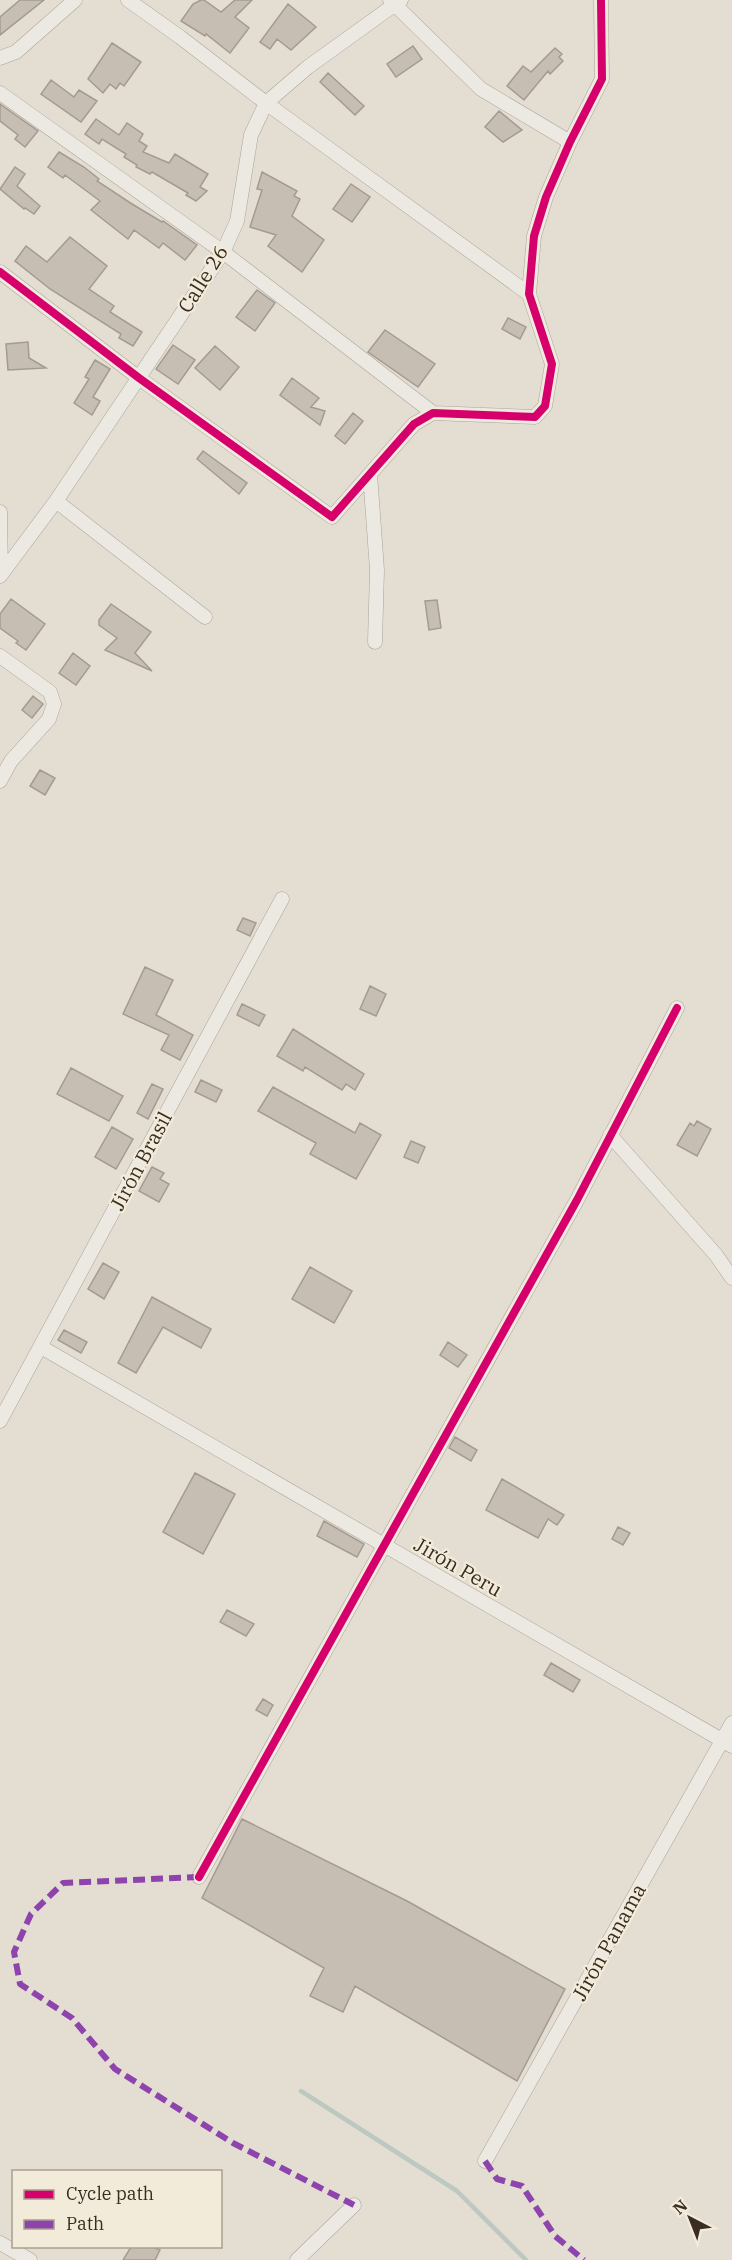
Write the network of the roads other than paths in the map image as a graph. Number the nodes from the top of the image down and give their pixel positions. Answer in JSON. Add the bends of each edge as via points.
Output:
{"nodes":[{"id":1,"x":75,"y":0,"type":"edge"},
{"id":2,"x":128,"y":0,"type":"edge"},
{"id":3,"x":601,"y":0,"type":"edge"},
{"id":4,"x":396,"y":1,"type":"edge"},
{"id":5,"x":0,"y":58,"type":"edge"},
{"id":6,"x":0,"y":93,"type":"edge"},
{"id":7,"x":266,"y":103,"type":"junction"},
{"id":8,"x":570,"y":142,"type":"junction"},
{"id":9,"x":223,"y":252,"type":"junction"},
{"id":10,"x":0,"y":272,"type":"edge"},
{"id":11,"x":529,"y":294,"type":"junction"},
{"id":12,"x":139,"y":378,"type":"junction"},
{"id":13,"x":433,"y":412,"type":"junction"},
{"id":14,"x":370,"y":474,"type":"junction"},
{"id":15,"x":56,"y":501,"type":"junction"},
{"id":16,"x":0,"y":512,"type":"edge"},
{"id":17,"x":1,"y":575,"type":"edge"},
{"id":18,"x":206,"y":617,"type":"dead end"},
{"id":19,"x":375,"y":642,"type":"dead end"},
{"id":20,"x":0,"y":656,"type":"edge"},
{"id":21,"x":0,"y":781,"type":"edge"},
{"id":22,"x":282,"y":899,"type":"dead end"},
{"id":23,"x":677,"y":1008,"type":"dead end"},
{"id":24,"x":610,"y":1135,"type":"junction"},
{"id":25,"x":732,"y":1278,"type":"edge"},
{"id":26,"x":41,"y":1347,"type":"junction"},
{"id":27,"x":0,"y":1421,"type":"edge"},
{"id":28,"x":384,"y":1544,"type":"junction"},
{"id":29,"x":732,"y":1723,"type":"edge"},
{"id":30,"x":728,"y":1743,"type":"edge"},
{"id":31,"x":199,"y":1877,"type":"dead end"},
{"id":32,"x":485,"y":2161,"type":"dead end"},
{"id":33,"x":354,"y":2205,"type":"dead end"},
{"id":34,"x":0,"y":2243,"type":"edge"},
{"id":35,"x":30,"y":2260,"type":"edge"},
{"id":36,"x":297,"y":2260,"type":"edge"}],
"edges":[{"from":1,"to":5,"type":"street","via":[[16,52]]},
{"from":2,"to":7,"type":"street"},
{"from":3,"to":8,"type":"street","via":[[602,79]]},
{"from":4,"to":7,"type":"street","name":"Calle 26"},
{"from":4,"to":8,"type":"street","via":[[481,88]]},
{"from":6,"to":9,"type":"street"},
{"from":7,"to":9,"type":"street","name":"Calle 26","via":[[250,135],[237,221]]},
{"from":7,"to":11,"type":"street"},
{"from":8,"to":11,"type":"street","via":[[534,236]]},
{"from":9,"to":12,"type":"street","name":"Calle 26"},
{"from":9,"to":13,"type":"street"},
{"from":10,"to":12,"type":"street"},
{"from":11,"to":13,"type":"street","via":[[552,364],[545,406],[535,417]]},
{"from":12,"to":14,"type":"street","via":[[332,517]]},
{"from":12,"to":15,"type":"street","name":"Calle 26"},
{"from":13,"to":14,"type":"street","via":[[414,424]]},
{"from":14,"to":19,"type":"street","via":[[377,570]]},
{"from":15,"to":17,"type":"street","name":"Calle 26"},
{"from":15,"to":18,"type":"street"},
{"from":16,"to":17,"type":"street"},
{"from":20,"to":21,"type":"street","via":[[50,692],[54,704],[49,719],[11,761]]},
{"from":22,"to":26,"type":"street","name":"Jirón Brasil"},
{"from":23,"to":24,"type":"street"},
{"from":24,"to":25,"type":"street"},
{"from":24,"to":28,"type":"street"},
{"from":26,"to":27,"type":"street","name":"Jirón Brasil"},
{"from":26,"to":28,"type":"street","name":"Jirón Peru"},
{"from":28,"to":30,"type":"street","name":"Jirón Peru"},
{"from":28,"to":31,"type":"street"},
{"from":29,"to":30,"type":"street","name":"Jirón Panama"},
{"from":30,"to":32,"type":"street","name":"Jirón Panama"},
{"from":33,"to":36,"type":"street"},
{"from":34,"to":35,"type":"street"}]}
